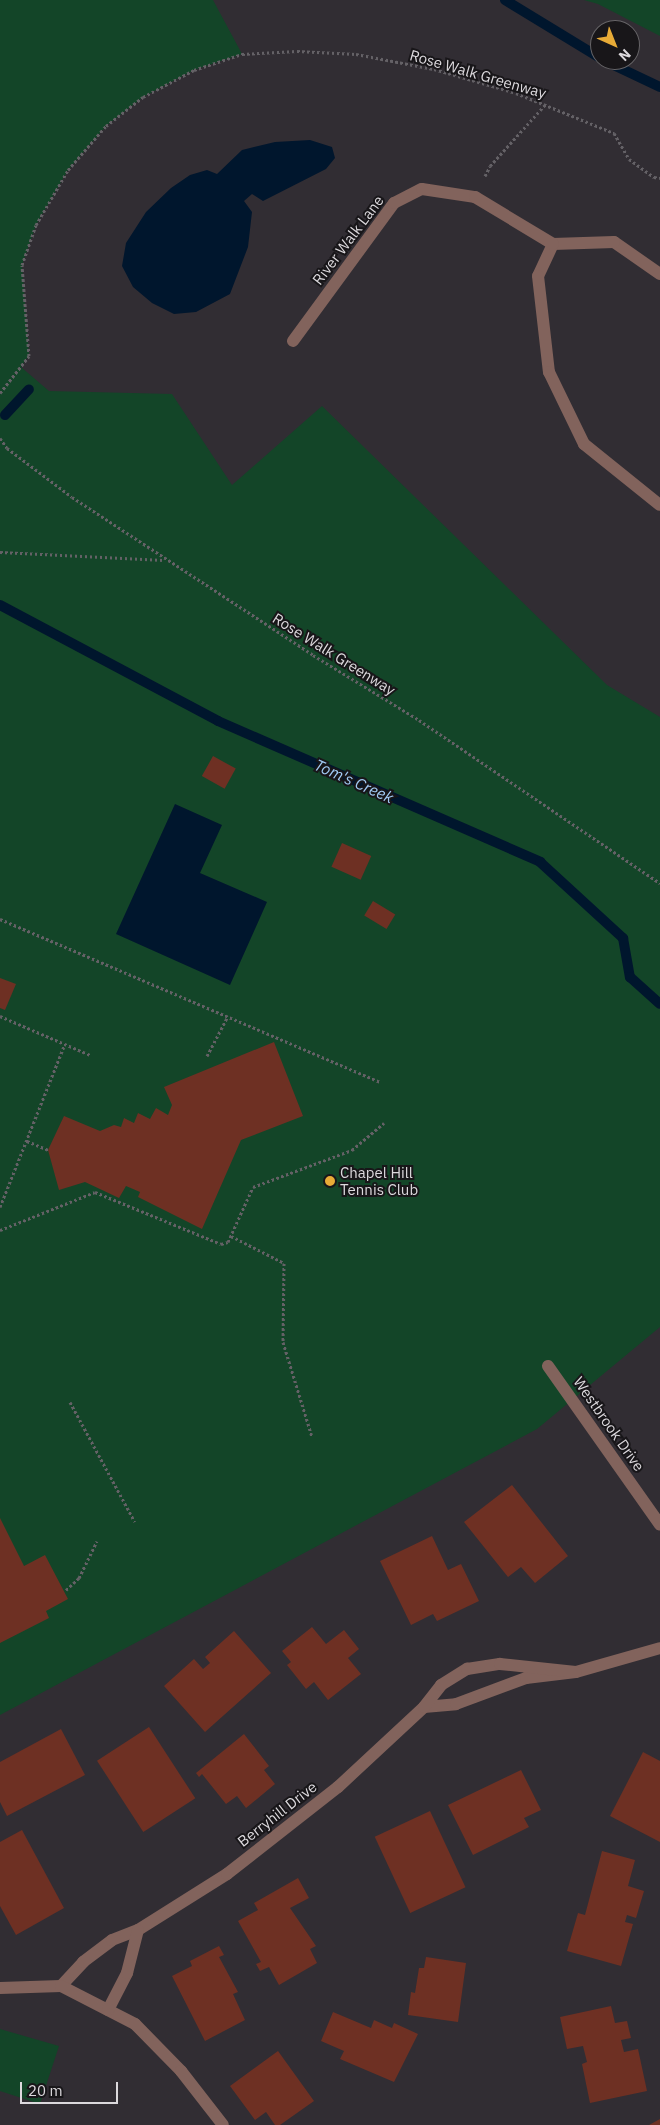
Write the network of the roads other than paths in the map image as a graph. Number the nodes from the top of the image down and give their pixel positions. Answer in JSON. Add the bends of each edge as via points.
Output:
{"nodes":[{"id":1,"x":553,"y":244,"type":"junction"},
{"id":2,"x":660,"y":274,"type":"edge"},
{"id":3,"x":294,"y":341,"type":"dead end"},
{"id":4,"x":660,"y":506,"type":"edge"},
{"id":5,"x":548,"y":1366,"type":"dead end"},
{"id":6,"x":660,"y":1524,"type":"edge"},
{"id":7,"x":660,"y":1648,"type":"edge"},
{"id":8,"x":576,"y":1672,"type":"junction"},
{"id":9,"x":424,"y":1707,"type":"junction"},
{"id":10,"x":138,"y":1930,"type":"junction"},
{"id":11,"x":61,"y":1986,"type":"junction"},
{"id":12,"x":0,"y":1988,"type":"edge"},
{"id":13,"x":108,"y":2010,"type":"junction"},
{"id":14,"x":223,"y":2125,"type":"edge"}],
"edges":[{"from":1,"to":2,"type":"street","via":[[614,242]]},
{"from":1,"to":3,"type":"street","name":"River Walk Lane","via":[[475,197],[422,189],[394,202]]},
{"from":1,"to":4,"type":"street","via":[[538,276],[549,372],[584,444]]},
{"from":5,"to":6,"type":"street","name":"Westbrook Drive"},
{"from":7,"to":8,"type":"street","name":"Berryhill Drive"},
{"from":8,"to":9,"type":"street","name":"Berryhill Drive","via":[[526,1678],[456,1704]]},
{"from":8,"to":9,"type":"street","name":"Berryhill Drive","via":[[500,1664],[467,1669],[441,1685]]},
{"from":9,"to":10,"type":"street","name":"Berryhill Drive","via":[[338,1787],[227,1874]]},
{"from":10,"to":11,"type":"street","name":"Berryhill Drive","via":[[112,1940]]},
{"from":10,"to":13,"type":"street","via":[[127,1972]]},
{"from":11,"to":12,"type":"street"},
{"from":11,"to":13,"type":"street"},
{"from":13,"to":14,"type":"street","via":[[135,2024],[181,2071]]}]}
